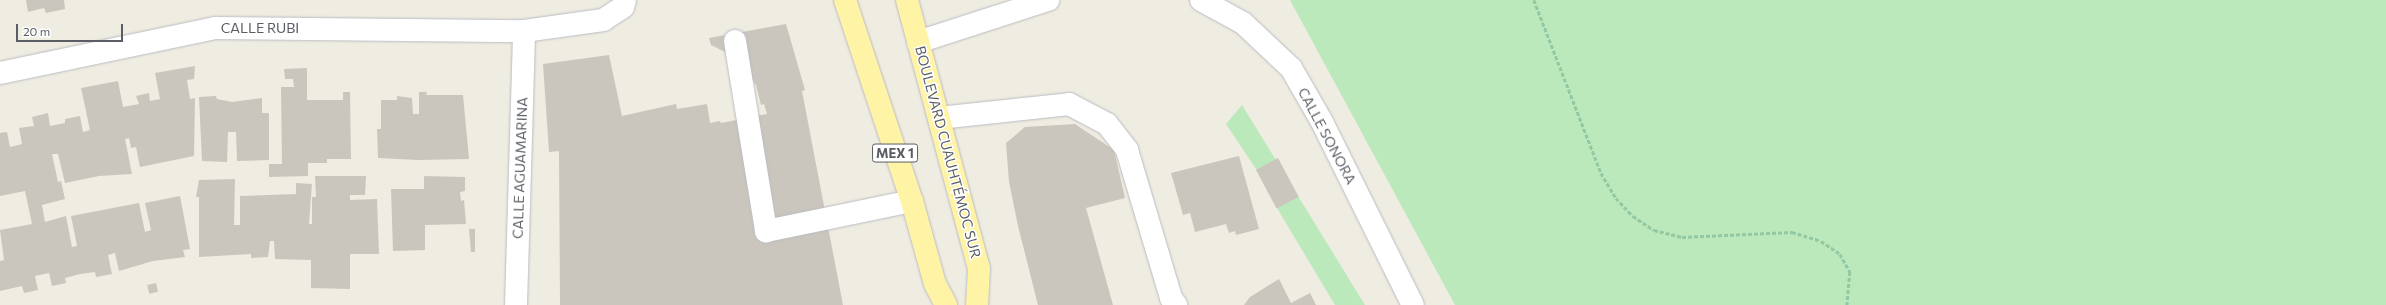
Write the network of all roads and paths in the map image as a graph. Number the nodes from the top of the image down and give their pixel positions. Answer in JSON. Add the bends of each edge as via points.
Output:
{"nodes":[{"id":1,"x":625,"y":0,"type":"edge"},
{"id":2,"x":845,"y":0,"type":"edge"},
{"id":3,"x":907,"y":0,"type":"edge"},
{"id":4,"x":1048,"y":0,"type":"edge"},
{"id":5,"x":1202,"y":0,"type":"edge"},
{"id":6,"x":1534,"y":0,"type":"edge"},
{"id":7,"x":524,"y":31,"type":"junction"},
{"id":8,"x":735,"y":41,"type":"dead end"},
{"id":9,"x":918,"y":42,"type":"junction"},
{"id":10,"x":0,"y":73,"type":"edge"},
{"id":11,"x":939,"y":118,"type":"junction"},
{"id":12,"x":912,"y":201,"type":"junction"},
{"id":13,"x":516,"y":305,"type":"edge"},
{"id":14,"x":946,"y":305,"type":"edge"},
{"id":15,"x":977,"y":305,"type":"edge"},
{"id":16,"x":1176,"y":305,"type":"edge"},
{"id":17,"x":1413,"y":305,"type":"edge"},
{"id":18,"x":1847,"y":305,"type":"edge"}],
"edges":[{"from":1,"to":7,"type":"street","name":"CALLE RUBI","via":[[622,7],[603,20]]},
{"from":2,"to":12,"type":"main road","number":"MEX 1"},
{"from":3,"to":9,"type":"main road","name":"BOULEVARD CUAUHTÉMOC SUR"},
{"from":4,"to":9,"type":"street"},
{"from":5,"to":17,"type":"street","name":"CALLE SONORA","via":[[1243,23],[1291,68],[1322,122]]},
{"from":6,"to":18,"type":"path","via":[[1601,173],[1616,198],[1633,216],[1654,230],[1682,237],[1792,232],[1821,241],[1840,254],[1850,272]]},
{"from":7,"to":10,"type":"street","name":"CALLE RUBI","via":[[215,28]]},
{"from":7,"to":13,"type":"street","name":"CALLE AGUAMARINA"},
{"from":8,"to":12,"type":"street","via":[[766,231]]},
{"from":9,"to":11,"type":"main road","name":"BOULEVARD CUAUHTÉMOC SUR"},
{"from":11,"to":15,"type":"main road","name":"BOULEVARD CUAUHTÉMOC SUR","via":[[979,268]]},
{"from":11,"to":16,"type":"street","via":[[1069,104],[1107,124],[1127,150],[1171,298]]},
{"from":12,"to":14,"type":"main road","number":"MEX 1","via":[[935,284]]}]}
